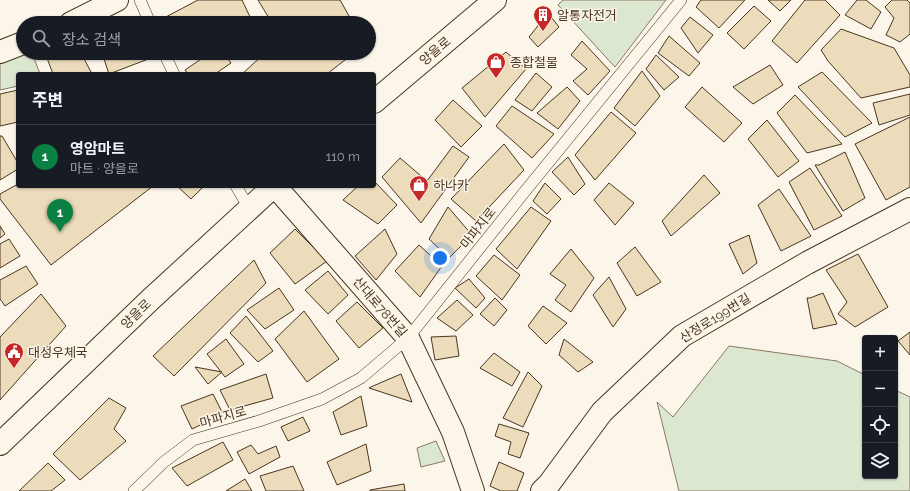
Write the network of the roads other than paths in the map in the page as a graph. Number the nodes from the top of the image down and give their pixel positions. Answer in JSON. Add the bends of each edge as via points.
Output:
{"nodes":[{"id":1,"x":117,"y":0,"type":"edge"},
{"id":2,"x":140,"y":0,"type":"edge"},
{"id":3,"x":495,"y":0,"type":"edge"},
{"id":4,"x":681,"y":0,"type":"edge"},
{"id":5,"x":85,"y":16,"type":"edge"},
{"id":6,"x":147,"y":16,"type":"edge"},
{"id":7,"x":16,"y":46,"type":"edge"},
{"id":8,"x":0,"y":52,"type":"edge"},
{"id":9,"x":167,"y":60,"type":"edge"},
{"id":10,"x":173,"y":72,"type":"edge"},
{"id":11,"x":376,"y":100,"type":"edge"},
{"id":12,"x":237,"y":188,"type":"edge"},
{"id":13,"x":272,"y":188,"type":"edge"},
{"id":14,"x":276,"y":188,"type":"edge"},
{"id":15,"x":249,"y":208,"type":"junction"},
{"id":16,"x":910,"y":209,"type":"edge"},
{"id":17,"x":408,"y":338,"type":"junction"},
{"id":18,"x":4,"y":434,"type":"edge"},
{"id":19,"x":134,"y":491,"type":"edge"},
{"id":20,"x":473,"y":491,"type":"edge"},
{"id":21,"x":542,"y":491,"type":"edge"}],
"edges":[{"from":1,"to":5,"type":"street"},
{"from":2,"to":6,"type":"lane"},
{"from":3,"to":11,"type":"street","name":"양을로"},
{"from":4,"to":17,"type":"lane","name":"마파지로"},
{"from":7,"to":8,"type":"street"},
{"from":9,"to":10,"type":"lane"},
{"from":12,"to":15,"type":"lane"},
{"from":13,"to":15,"type":"street","name":"양을로"},
{"from":14,"to":17,"type":"street","name":"산대로78번길"},
{"from":15,"to":18,"type":"street","name":"양을로"},
{"from":16,"to":21,"type":"street","name":"산정로199번길","via":[[807,263],[682,336],[602,412],[550,484]]},
{"from":17,"to":19,"type":"lane","name":"마파지로","via":[[361,378],[322,399],[193,440],[164,462]]},
{"from":17,"to":20,"type":"street","name":"산대로78번길","via":[[453,432]]}]}
